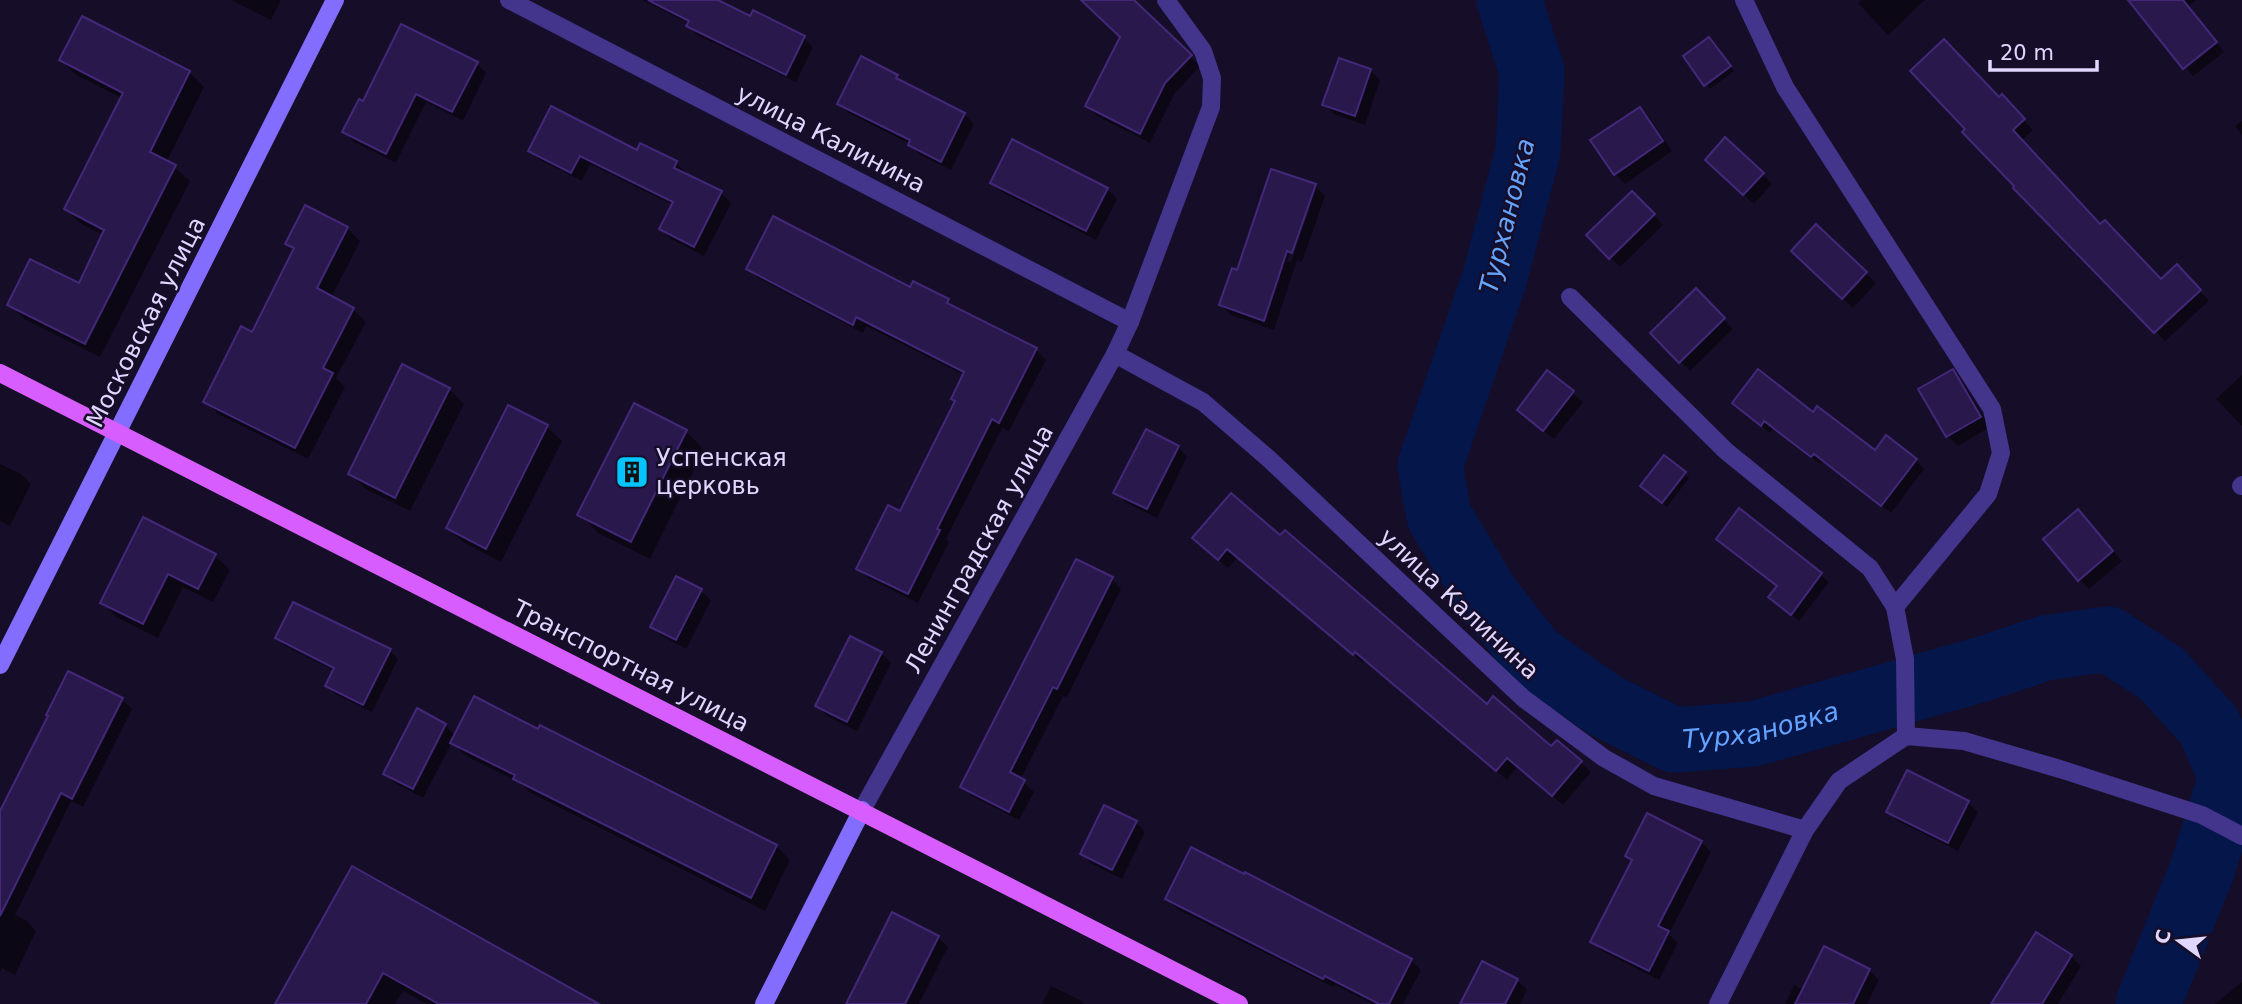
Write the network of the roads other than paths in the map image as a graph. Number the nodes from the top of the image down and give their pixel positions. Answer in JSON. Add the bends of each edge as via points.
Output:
{"nodes":[{"id":1,"x":335,"y":0,"type":"edge"},
{"id":2,"x":509,"y":0,"type":"edge"},
{"id":3,"x":1166,"y":0,"type":"edge"},
{"id":4,"x":1744,"y":0,"type":"edge"},
{"id":5,"x":1570,"y":297,"type":"dead end"},
{"id":6,"x":1130,"y":322,"type":"junction"},
{"id":7,"x":1115,"y":354,"type":"junction"},
{"id":8,"x":0,"y":373,"type":"edge"},
{"id":9,"x":119,"y":433,"type":"junction"},
{"id":10,"x":1895,"y":607,"type":"junction"},
{"id":11,"x":0,"y":665,"type":"edge"},
{"id":12,"x":1906,"y":736,"type":"junction"},
{"id":13,"x":862,"y":810,"type":"junction"},
{"id":14,"x":1805,"y":830,"type":"junction"},
{"id":15,"x":2242,"y":836,"type":"edge"},
{"id":16,"x":764,"y":1004,"type":"edge"},
{"id":17,"x":1239,"y":1004,"type":"edge"},
{"id":18,"x":1718,"y":1004,"type":"edge"}],
"edges":[{"from":1,"to":9,"type":"street","name":"Московская улица"},
{"from":2,"to":6,"type":"street","name":"улица Калинина"},
{"from":3,"to":6,"type":"street","name":"Ленинградская улица","via":[[1203,51],[1212,78],[1211,107]]},
{"from":4,"to":10,"type":"street","via":[[1785,87],[1992,409],[2001,453],[1988,494]]},
{"from":5,"to":10,"type":"street","via":[[1726,451],[1870,568]]},
{"from":6,"to":7,"type":"street","name":"Ленинградская улица"},
{"from":7,"to":13,"type":"street","name":"Ленинградская улица"},
{"from":7,"to":14,"type":"street","name":"улица Калинина","via":[[1203,402],[1523,698],[1604,758],[1654,786]]},
{"from":8,"to":9,"type":"main road","name":"Транспортная улица"},
{"from":9,"to":11,"type":"street","name":"Московская улица"},
{"from":9,"to":13,"type":"main road","name":"Транспортная улица"},
{"from":10,"to":12,"type":"street","via":[[1905,659]]},
{"from":12,"to":14,"type":"street","via":[[1839,781]]},
{"from":12,"to":15,"type":"street","via":[[1964,741],[2060,769],[2202,814]]},
{"from":13,"to":16,"type":"street","name":"Ленинградская улица"},
{"from":13,"to":17,"type":"main road","name":"Транспортная улица"},
{"from":14,"to":18,"type":"street"}]}
